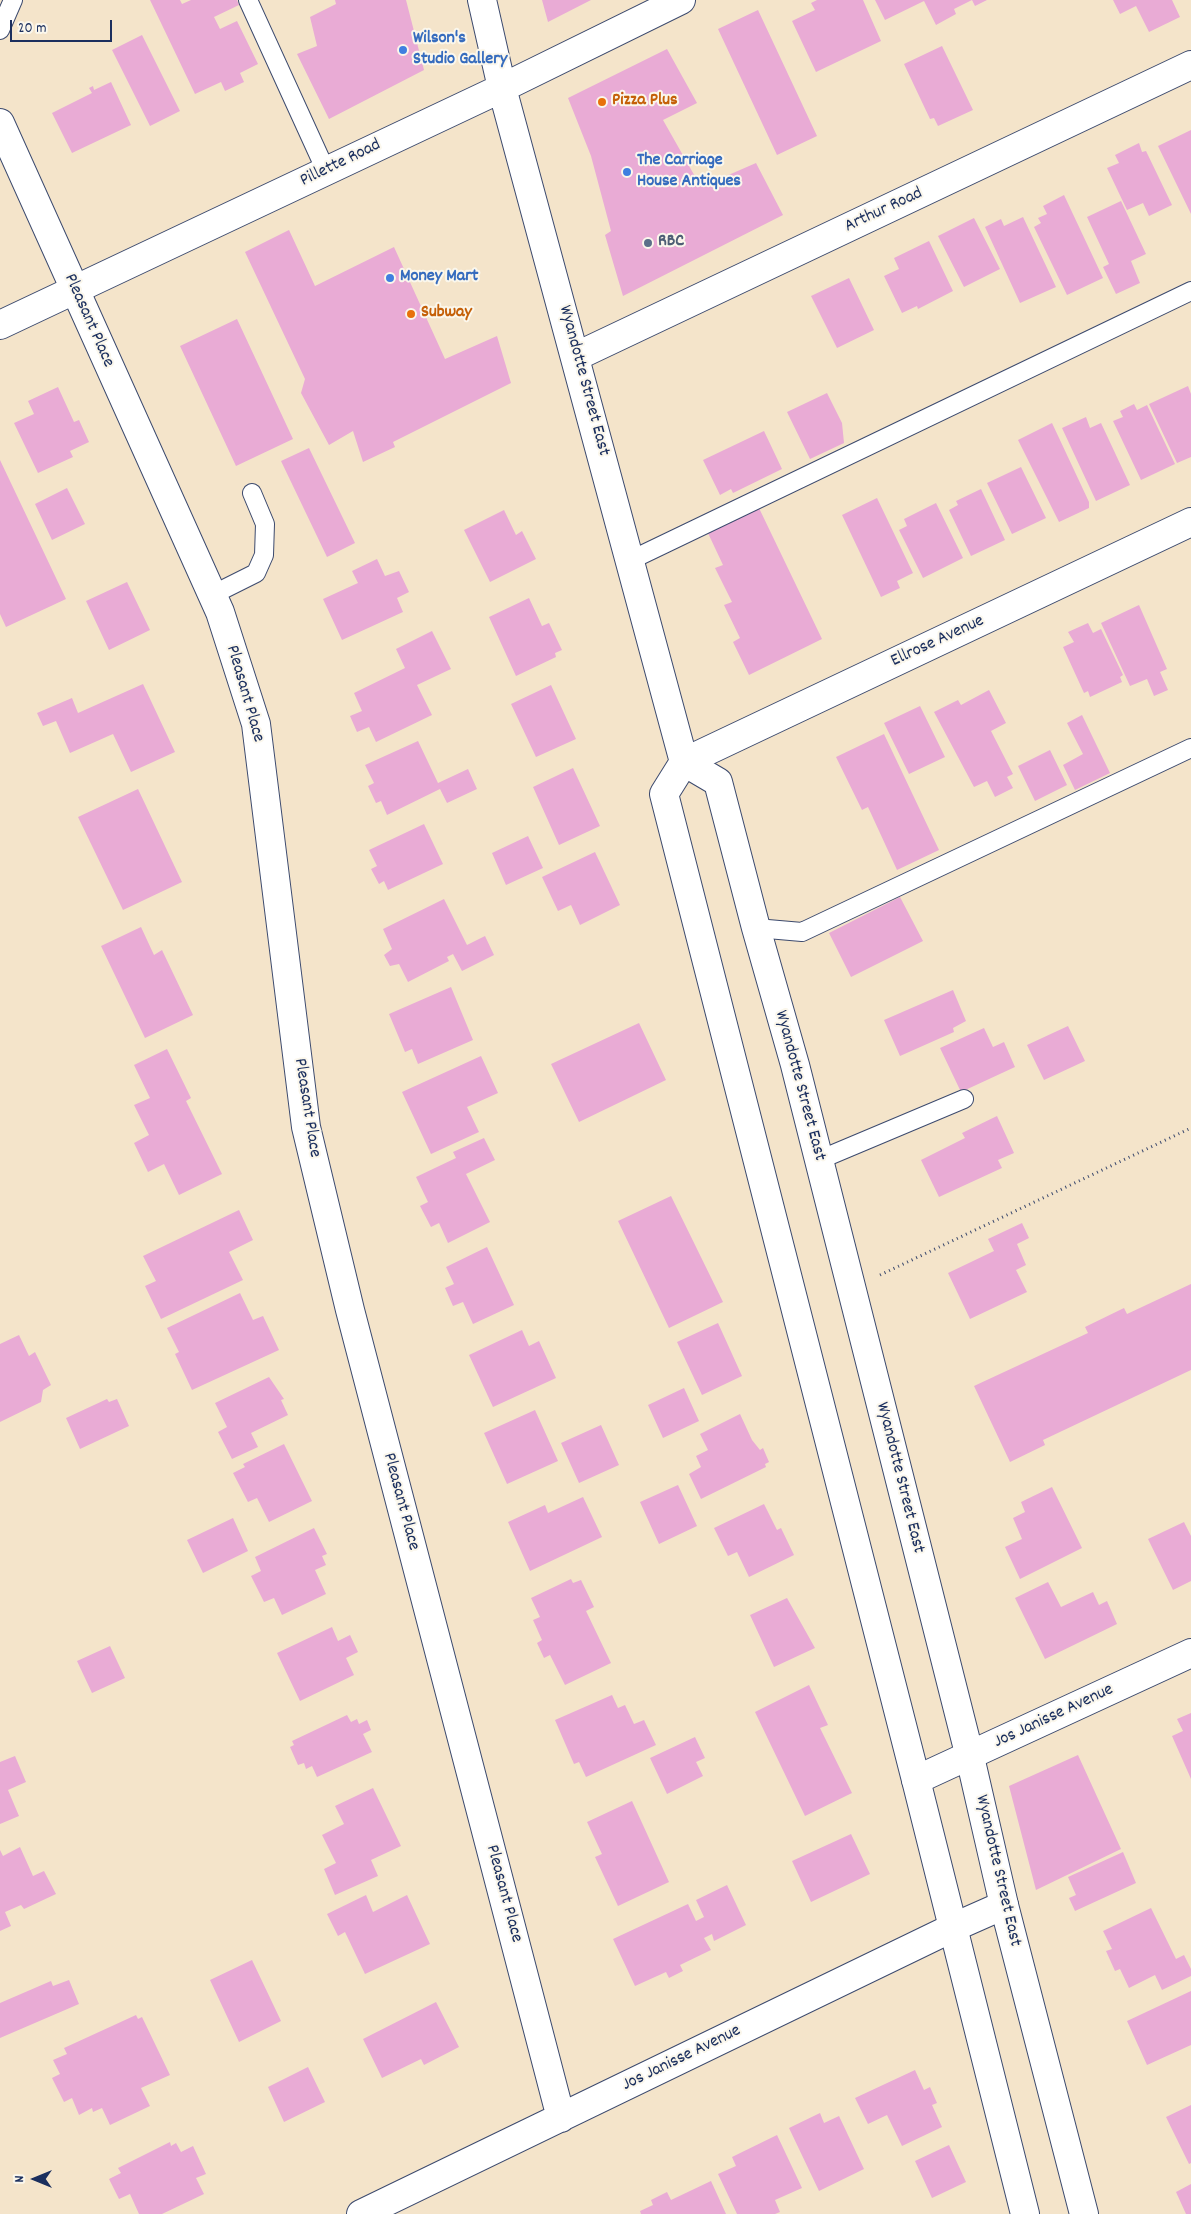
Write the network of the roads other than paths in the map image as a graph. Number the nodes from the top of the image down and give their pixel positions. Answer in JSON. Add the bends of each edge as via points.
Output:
{"nodes":[{"id":1,"x":13,"y":0,"type":"edge"},
{"id":2,"x":248,"y":0,"type":"edge"},
{"id":3,"x":482,"y":0,"type":"edge"},
{"id":4,"x":681,"y":0,"type":"edge"},
{"id":5,"x":0,"y":30,"type":"edge"},
{"id":6,"x":1191,"y":65,"type":"edge"},
{"id":7,"x":502,"y":88,"type":"junction"},
{"id":8,"x":0,"y":123,"type":"edge"},
{"id":9,"x":326,"y":171,"type":"junction"},
{"id":10,"x":74,"y":290,"type":"junction"},
{"id":11,"x":1191,"y":291,"type":"edge"},
{"id":12,"x":0,"y":325,"type":"edge"},
{"id":13,"x":577,"y":356,"type":"junction"},
{"id":14,"x":252,"y":493,"type":"dead end"},
{"id":15,"x":1191,"y":522,"type":"edge"},
{"id":16,"x":631,"y":560,"type":"junction"},
{"id":17,"x":212,"y":595,"type":"junction"},
{"id":18,"x":1191,"y":748,"type":"edge"},
{"id":19,"x":684,"y":762,"type":"junction"},
{"id":20,"x":756,"y":928,"type":"junction"},
{"id":21,"x":964,"y":1099,"type":"dead end"},
{"id":22,"x":819,"y":1160,"type":"junction"},
{"id":23,"x":1191,"y":1652,"type":"edge"},
{"id":24,"x":970,"y":1757,"type":"junction"},
{"id":25,"x":916,"y":1780,"type":"junction"},
{"id":26,"x":1004,"y":1905,"type":"junction"},
{"id":27,"x":952,"y":1928,"type":"junction"},
{"id":28,"x":561,"y":2118,"type":"junction"},
{"id":29,"x":361,"y":2214,"type":"edge"},
{"id":30,"x":1024,"y":2214,"type":"edge"},
{"id":31,"x":1084,"y":2214,"type":"edge"}],
"edges":[{"from":1,"to":5,"type":"lane"},
{"from":2,"to":9,"type":"lane"},
{"from":3,"to":7,"type":"street","name":"Wyandotte Street East"},
{"from":4,"to":7,"type":"street","name":"Pillette Road"},
{"from":6,"to":13,"type":"street","name":"Arthur Road"},
{"from":7,"to":9,"type":"street","name":"Pillette Road"},
{"from":7,"to":13,"type":"street","name":"Wyandotte Street East"},
{"from":8,"to":10,"type":"street","name":"Pleasant Place"},
{"from":9,"to":10,"type":"street","name":"Pillette Road"},
{"from":10,"to":12,"type":"street","name":"Pillette Road"},
{"from":10,"to":17,"type":"street","name":"Pleasant Place"},
{"from":11,"to":16,"type":"lane"},
{"from":13,"to":16,"type":"street","name":"Wyandotte Street East"},
{"from":14,"to":17,"type":"lane","via":[[265,524],[264,555],[256,574]]},
{"from":15,"to":19,"type":"street","name":"Ellrose Avenue"},
{"from":16,"to":19,"type":"street","name":"Wyandotte Street East"},
{"from":17,"to":28,"type":"street","name":"Pleasant Place","via":[[256,724],[306,1127],[350,1310]]},
{"from":18,"to":20,"type":"lane","via":[[802,932]]},
{"from":19,"to":20,"type":"street","name":"Wyandotte Street East","via":[[718,782]]},
{"from":19,"to":25,"type":"street","via":[[664,794]]},
{"from":20,"to":22,"type":"street","name":"Wyandotte Street East"},
{"from":21,"to":22,"type":"lane"},
{"from":22,"to":24,"type":"street","name":"Wyandotte Street East"},
{"from":23,"to":24,"type":"street","name":"Jos Janisse Avenue"},
{"from":24,"to":25,"type":"street","name":"Jos Janisse Avenue"},
{"from":24,"to":26,"type":"street","name":"Wyandotte Street East"},
{"from":25,"to":27,"type":"street"},
{"from":26,"to":27,"type":"street","name":"Jos Janisse Avenue"},
{"from":26,"to":31,"type":"street","name":"Wyandotte Street East"},
{"from":27,"to":28,"type":"street","name":"Jos Janisse Avenue"},
{"from":27,"to":30,"type":"street"},
{"from":28,"to":29,"type":"street","name":"Jos Janisse Avenue"}]}
